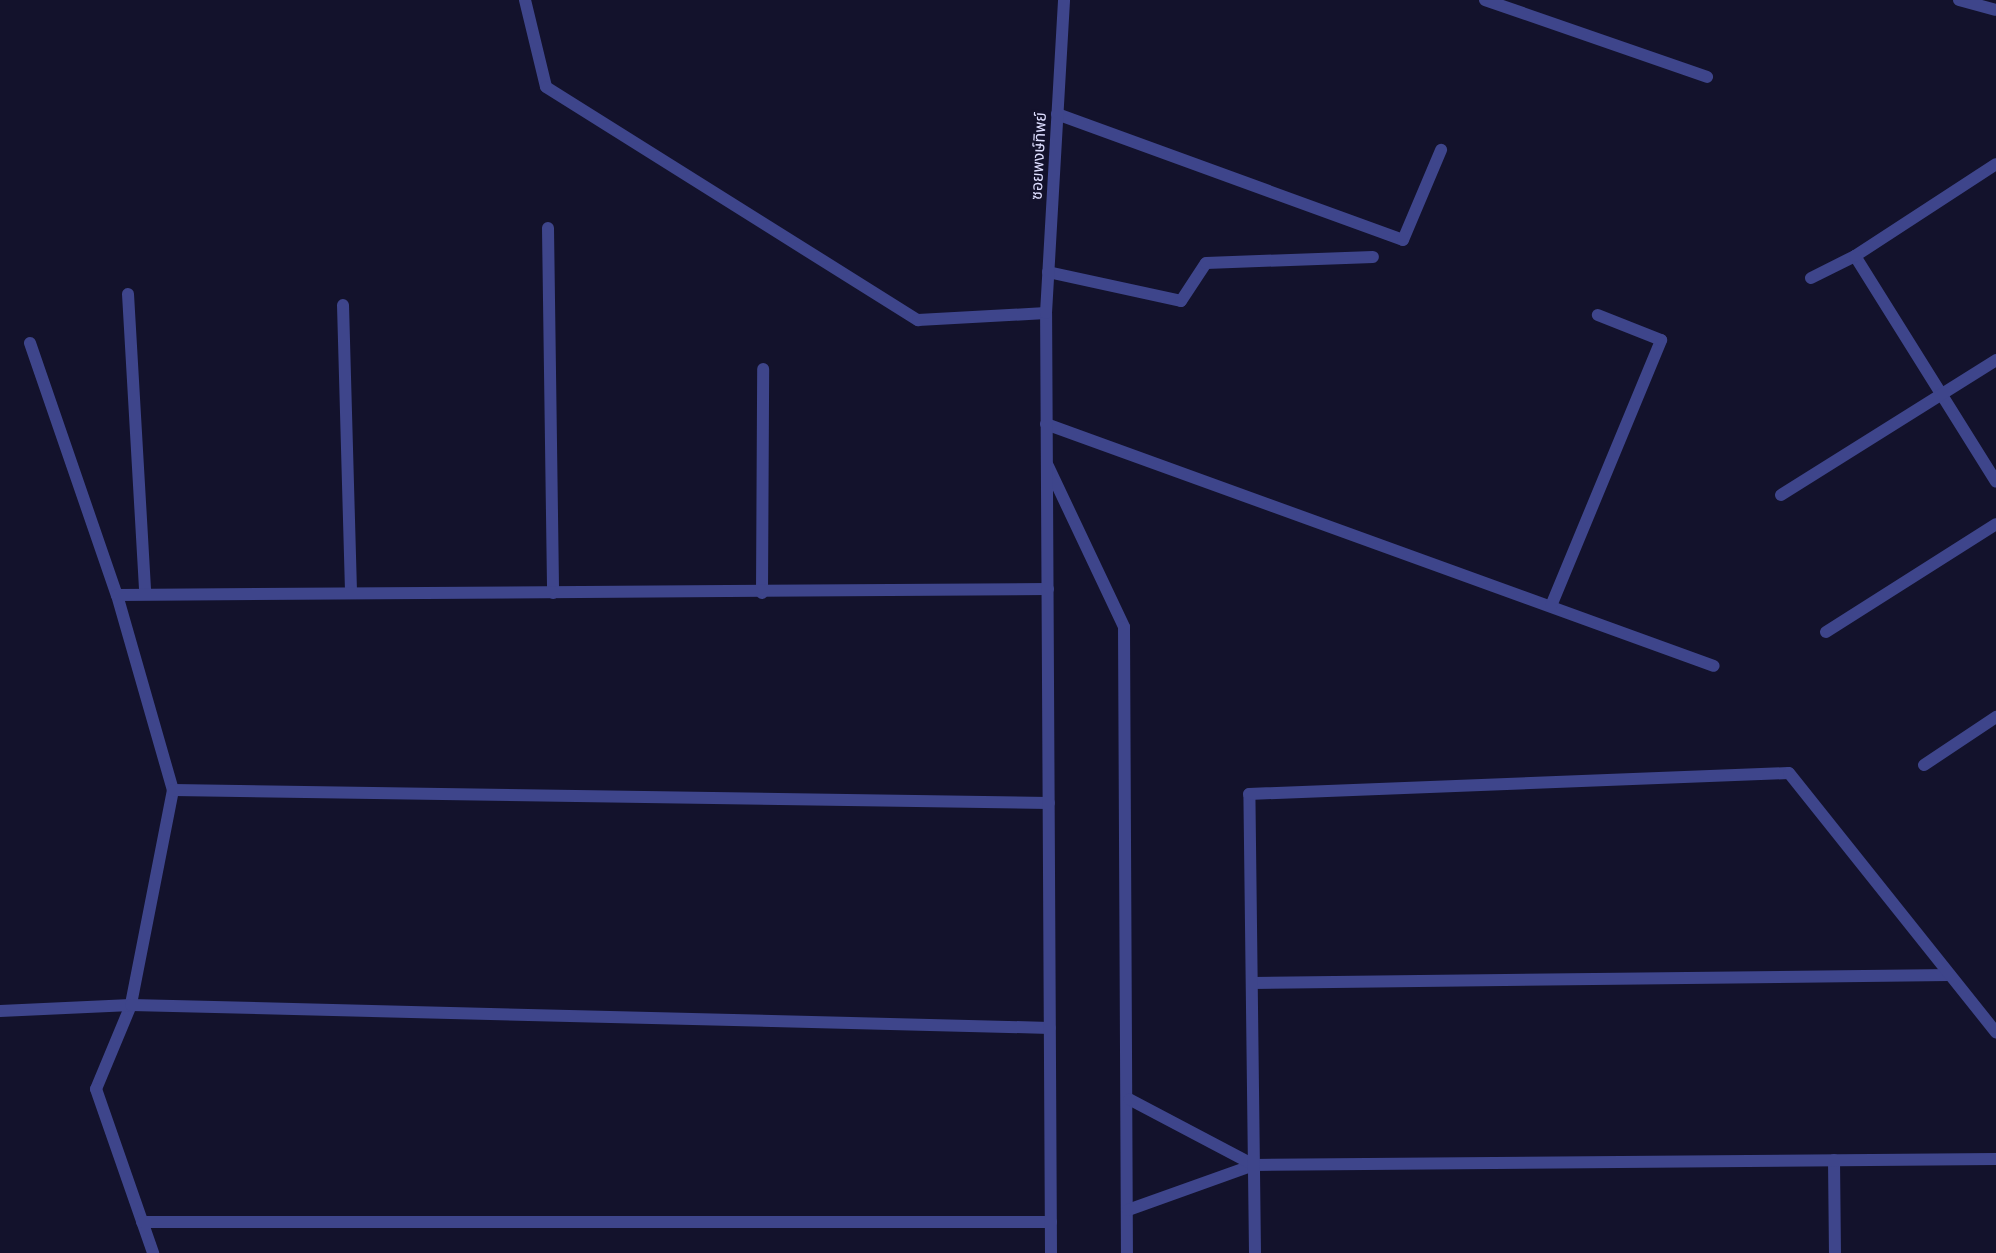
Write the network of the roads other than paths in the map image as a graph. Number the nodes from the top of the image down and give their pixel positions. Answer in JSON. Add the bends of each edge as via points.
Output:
{"nodes":[{"id":1,"x":515,"y":0,"type":"edge"},
{"id":2,"x":1064,"y":0,"type":"edge"},
{"id":3,"x":1485,"y":0,"type":"edge"},
{"id":4,"x":1959,"y":0,"type":"edge"},
{"id":5,"x":526,"y":3,"type":"edge"},
{"id":6,"x":1996,"y":10,"type":"edge"},
{"id":7,"x":1707,"y":77,"type":"dead end"},
{"id":8,"x":1057,"y":114,"type":"junction"},
{"id":9,"x":1441,"y":150,"type":"dead end"},
{"id":10,"x":1996,"y":164,"type":"edge"},
{"id":11,"x":548,"y":228,"type":"dead end"},
{"id":12,"x":1856,"y":256,"type":"junction"},
{"id":13,"x":1373,"y":257,"type":"dead end"},
{"id":14,"x":1048,"y":272,"type":"junction"},
{"id":15,"x":1811,"y":278,"type":"dead end"},
{"id":16,"x":128,"y":294,"type":"dead end"},
{"id":17,"x":343,"y":305,"type":"dead end"},
{"id":18,"x":1046,"y":313,"type":"junction"},
{"id":19,"x":1598,"y":315,"type":"dead end"},
{"id":20,"x":30,"y":343,"type":"dead end"},
{"id":21,"x":1996,"y":360,"type":"edge"},
{"id":22,"x":763,"y":369,"type":"dead end"},
{"id":23,"x":1941,"y":394,"type":"junction"},
{"id":24,"x":1046,"y":424,"type":"junction"},
{"id":25,"x":1047,"y":462,"type":"junction"},
{"id":26,"x":1996,"y":482,"type":"edge"},
{"id":27,"x":1781,"y":495,"type":"dead end"},
{"id":28,"x":1996,"y":524,"type":"edge"},
{"id":29,"x":1048,"y":589,"type":"junction"},
{"id":30,"x":146,"y":592,"type":"junction"},
{"id":31,"x":351,"y":592,"type":"junction"},
{"id":32,"x":553,"y":593,"type":"junction"},
{"id":33,"x":762,"y":593,"type":"junction"},
{"id":34,"x":117,"y":595,"type":"junction"},
{"id":35,"x":1551,"y":606,"type":"junction"},
{"id":36,"x":1826,"y":632,"type":"dead end"},
{"id":37,"x":1714,"y":666,"type":"dead end"},
{"id":38,"x":1996,"y":717,"type":"edge"},
{"id":39,"x":1924,"y":765,"type":"dead end"},
{"id":40,"x":173,"y":790,"type":"junction"},
{"id":41,"x":1049,"y":803,"type":"junction"},
{"id":42,"x":1950,"y":975,"type":"junction"},
{"id":43,"x":1252,"y":983,"type":"junction"},
{"id":44,"x":131,"y":1005,"type":"junction"},
{"id":45,"x":0,"y":1011,"type":"edge"},
{"id":46,"x":1050,"y":1029,"type":"junction"},
{"id":47,"x":1996,"y":1032,"type":"edge"},
{"id":48,"x":1129,"y":1100,"type":"junction"},
{"id":49,"x":1996,"y":1159,"type":"edge"},
{"id":50,"x":1834,"y":1160,"type":"junction"},
{"id":51,"x":1254,"y":1165,"type":"junction"},
{"id":52,"x":1128,"y":1210,"type":"junction"},
{"id":53,"x":142,"y":1222,"type":"junction"},
{"id":54,"x":1051,"y":1222,"type":"junction"},
{"id":55,"x":153,"y":1253,"type":"edge"},
{"id":56,"x":1051,"y":1253,"type":"edge"},
{"id":57,"x":1127,"y":1253,"type":"edge"},
{"id":58,"x":1255,"y":1253,"type":"edge"},
{"id":59,"x":1835,"y":1253,"type":"edge"}],
"edges":[{"from":1,"to":5,"type":"street"},
{"from":2,"to":8,"type":"street","name":"ซอยพงษ์ทิพย์"},
{"from":3,"to":7,"type":"street"},
{"from":4,"to":6,"type":"street"},
{"from":5,"to":18,"type":"street","via":[[546,87],[918,320]]},
{"from":8,"to":9,"type":"street","via":[[1403,240]]},
{"from":8,"to":14,"type":"street","name":"ซอยพงษ์ทิพย์"},
{"from":10,"to":12,"type":"street"},
{"from":11,"to":32,"type":"street"},
{"from":12,"to":15,"type":"street"},
{"from":12,"to":23,"type":"street"},
{"from":13,"to":14,"type":"street","via":[[1206,263],[1181,301]]},
{"from":14,"to":18,"type":"street","name":"ซอยพงษ์ทิพย์"},
{"from":16,"to":30,"type":"street"},
{"from":17,"to":31,"type":"street"},
{"from":18,"to":24,"type":"street","name":"ซอยพงษ์ทิพย์"},
{"from":19,"to":35,"type":"street","via":[[1661,340]]},
{"from":20,"to":34,"type":"street"},
{"from":21,"to":23,"type":"street"},
{"from":22,"to":33,"type":"street"},
{"from":23,"to":26,"type":"street"},
{"from":23,"to":27,"type":"street"},
{"from":24,"to":25,"type":"street","name":"ซอยพงษ์ทิพย์"},
{"from":24,"to":35,"type":"street"},
{"from":25,"to":29,"type":"street","name":"ซอยพงษ์ทิพย์"},
{"from":25,"to":48,"type":"street","via":[[1124,627]]},
{"from":28,"to":36,"type":"street"},
{"from":29,"to":33,"type":"street"},
{"from":29,"to":41,"type":"street","name":"ซอยพงษ์ทิพย์"},
{"from":30,"to":31,"type":"street"},
{"from":30,"to":34,"type":"street"},
{"from":31,"to":32,"type":"street"},
{"from":32,"to":33,"type":"street"},
{"from":34,"to":40,"type":"street"},
{"from":35,"to":37,"type":"street"},
{"from":38,"to":39,"type":"street"},
{"from":40,"to":41,"type":"street"},
{"from":40,"to":44,"type":"street"},
{"from":41,"to":46,"type":"street","name":"ซอยพงษ์ทิพย์"},
{"from":42,"to":43,"type":"street"},
{"from":42,"to":43,"type":"street","via":[[1789,773],[1250,794]]},
{"from":42,"to":47,"type":"street"},
{"from":43,"to":51,"type":"street"},
{"from":44,"to":45,"type":"street"},
{"from":44,"to":46,"type":"street"},
{"from":44,"to":53,"type":"street","via":[[96,1089]]},
{"from":46,"to":54,"type":"street","name":"ซอยพงษ์ทิพย์"},
{"from":48,"to":51,"type":"street"},
{"from":48,"to":52,"type":"street"},
{"from":49,"to":50,"type":"street"},
{"from":50,"to":51,"type":"street"},
{"from":50,"to":59,"type":"street"},
{"from":51,"to":52,"type":"street"},
{"from":51,"to":58,"type":"street"},
{"from":52,"to":57,"type":"street"},
{"from":53,"to":54,"type":"street"},
{"from":53,"to":55,"type":"street"},
{"from":54,"to":56,"type":"street","name":"ซอยพงษ์ทิพย์"}]}
